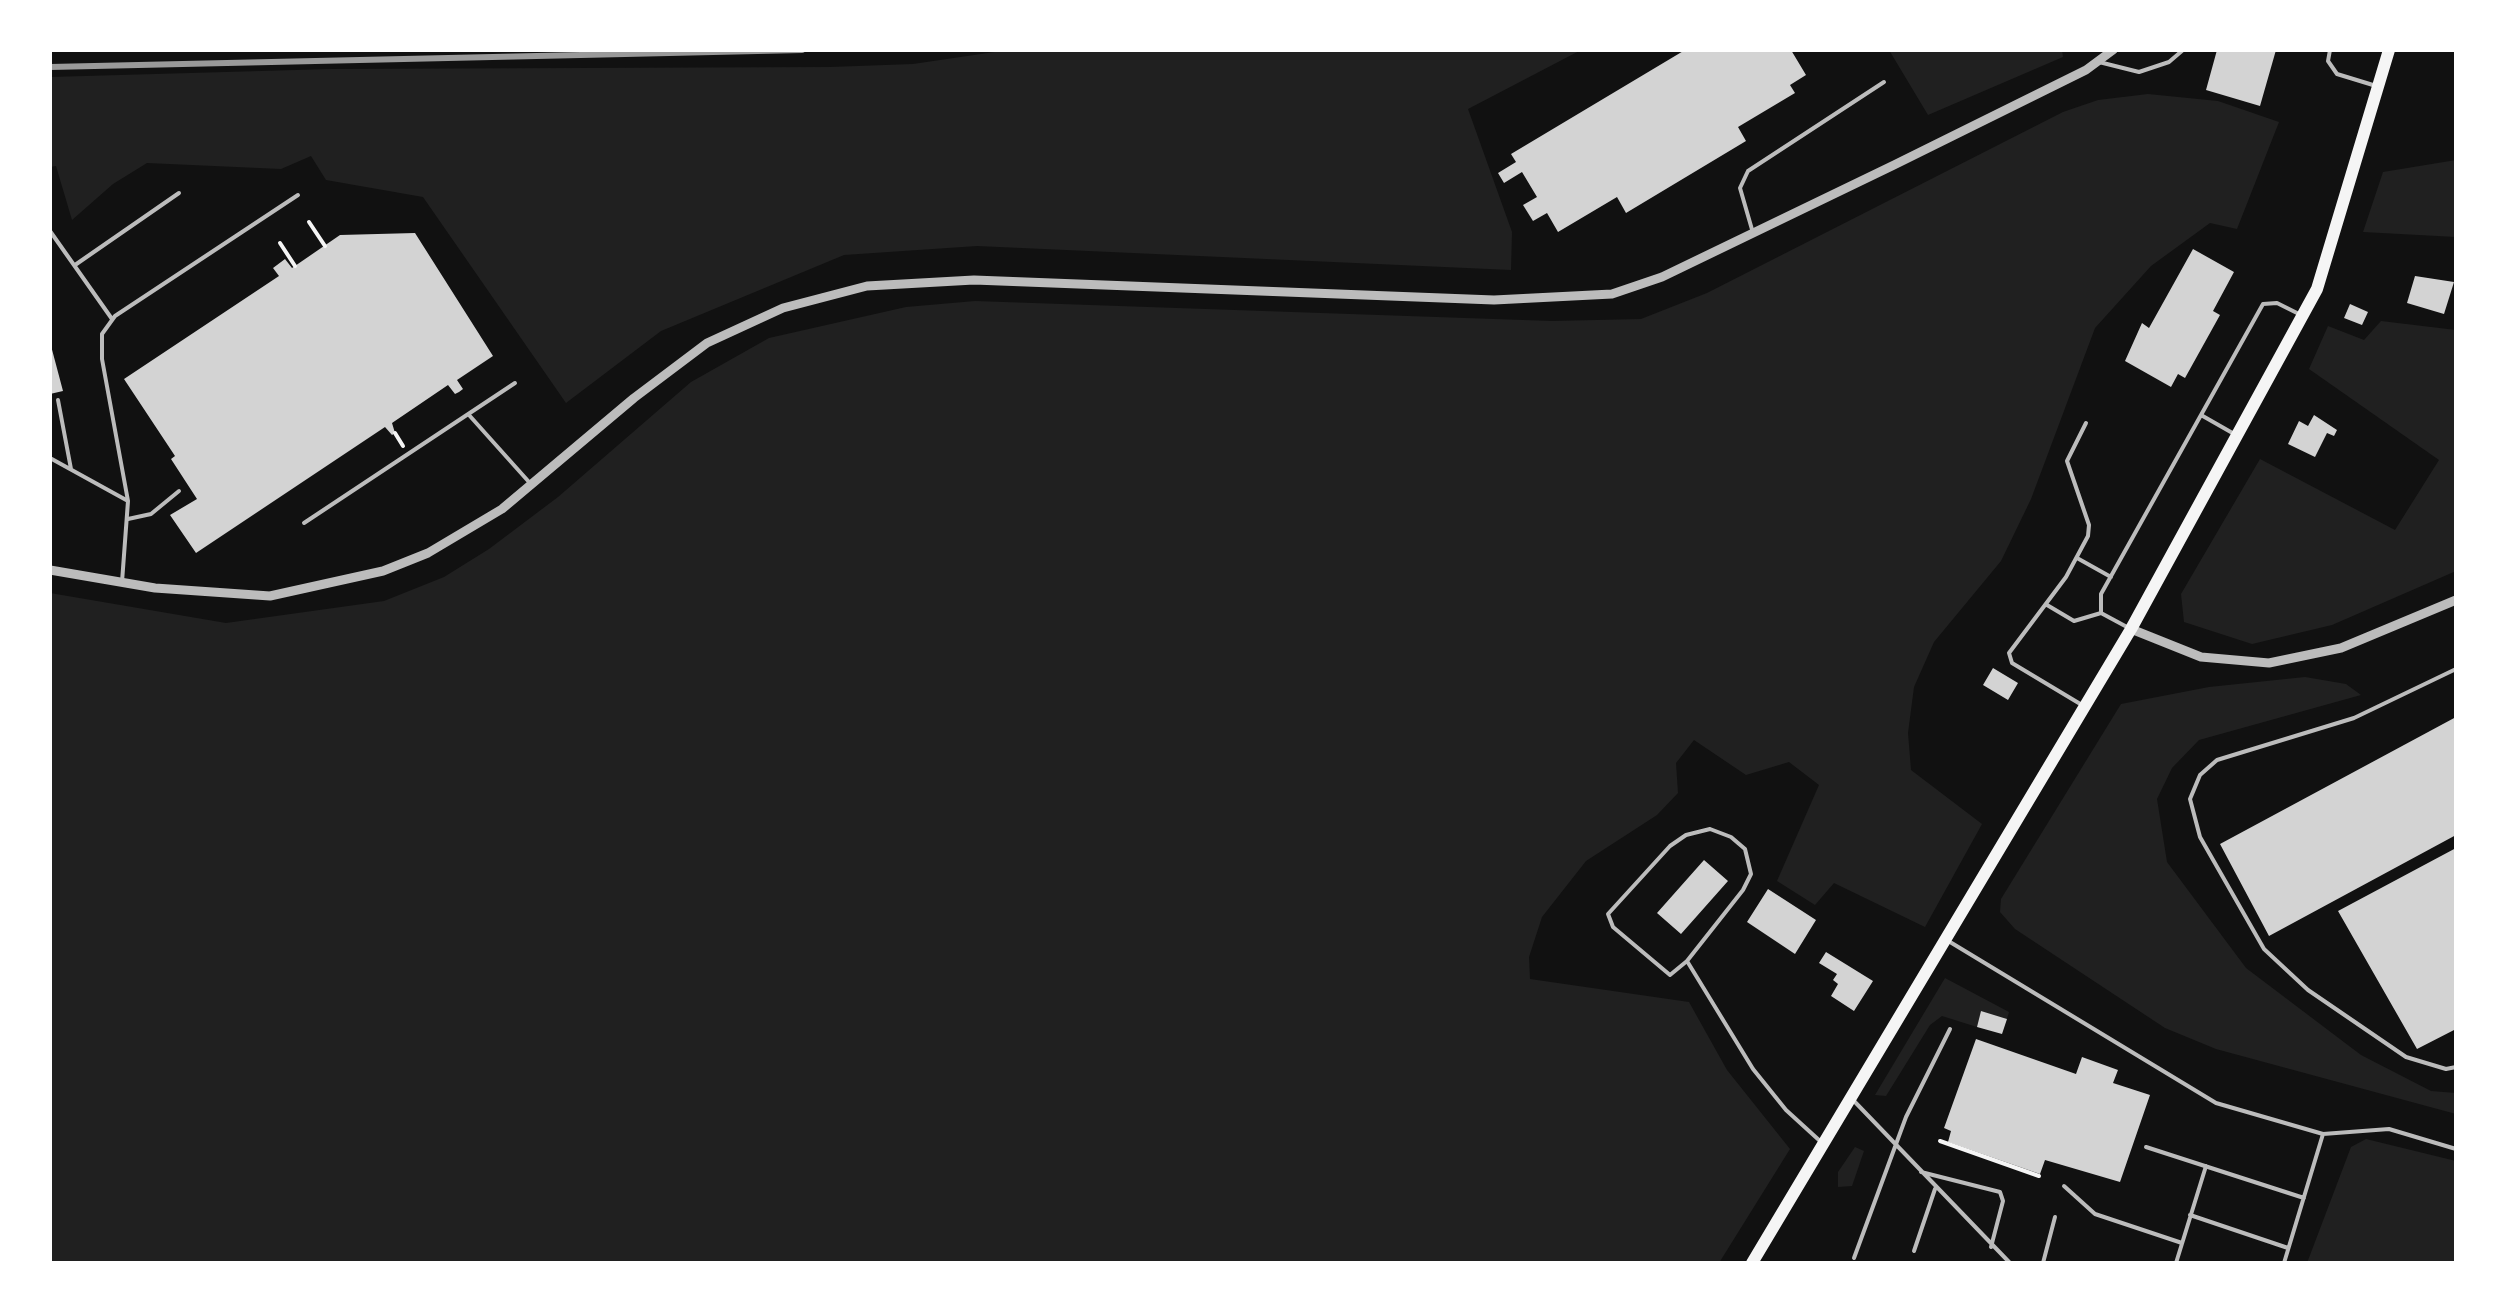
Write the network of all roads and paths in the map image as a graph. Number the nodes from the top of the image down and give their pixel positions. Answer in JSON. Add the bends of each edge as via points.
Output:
{"nodes":[{"id":1,"x":2114,"y":50,"type":"edge"},
{"id":2,"x":2183,"y":50,"type":"edge"},
{"id":3,"x":2330,"y":50,"type":"edge"},
{"id":4,"x":2389,"y":50,"type":"edge"},
{"id":5,"x":2099,"y":62,"type":"junction"},
{"id":6,"x":1884,"y":82,"type":"dead end"},
{"id":7,"x":2378,"y":87,"type":"junction"},
{"id":8,"x":179,"y":193,"type":"dead end"},
{"id":9,"x":298,"y":195,"type":"dead end"},
{"id":10,"x":309,"y":222,"type":"dead end"},
{"id":11,"x":50,"y":231,"type":"edge"},
{"id":12,"x":1754,"y":233,"type":"junction"},
{"id":13,"x":280,"y":244,"type":"dead end"},
{"id":14,"x":326,"y":246,"type":"dead end"},
{"id":15,"x":76,"y":265,"type":"junction"},
{"id":16,"x":295,"y":266,"type":"dead end"},
{"id":17,"x":2303,"y":316,"type":"junction"},
{"id":18,"x":112,"y":319,"type":"junction"},
{"id":19,"x":516,"y":383,"type":"dead end"},
{"id":20,"x":58,"y":400,"type":"dead end"},
{"id":21,"x":469,"y":415,"type":"junction"},
{"id":22,"x":2201,"y":415,"type":"junction"},
{"id":23,"x":2086,"y":423,"type":"dead end"},
{"id":24,"x":2237,"y":436,"type":"junction"},
{"id":25,"x":50,"y":458,"type":"edge"},
{"id":26,"x":72,"y":470,"type":"junction"},
{"id":27,"x":531,"y":484,"type":"junction"},
{"id":28,"x":180,"y":492,"type":"dead end"},
{"id":29,"x":128,"y":502,"type":"junction"},
{"id":30,"x":128,"y":519,"type":"junction"},
{"id":31,"x":304,"y":522,"type":"dead end"},
{"id":32,"x":2076,"y":558,"type":"junction"},
{"id":33,"x":50,"y":570,"type":"edge"},
{"id":34,"x":2111,"y":577,"type":"junction"},
{"id":35,"x":122,"y":582,"type":"junction"},
{"id":36,"x":2456,"y":600,"type":"edge"},
{"id":37,"x":2046,"y":605,"type":"junction"},
{"id":38,"x":2101,"y":613,"type":"junction"},
{"id":39,"x":2130,"y":628,"type":"junction"},
{"id":40,"x":2456,"y":670,"type":"edge"},
{"id":41,"x":2084,"y":706,"type":"junction"},
{"id":42,"x":1946,"y":940,"type":"junction"},
{"id":43,"x":1687,"y":961,"type":"junction"},
{"id":44,"x":1950,"y":1029,"type":"dead end"},
{"id":45,"x":2456,"y":1067,"type":"edge"},
{"id":46,"x":1851,"y":1098,"type":"junction"},
{"id":47,"x":2323,"y":1134,"type":"junction"},
{"id":48,"x":1940,"y":1141,"type":"dead end"},
{"id":49,"x":1824,"y":1144,"type":"junction"},
{"id":50,"x":1895,"y":1144,"type":"junction"},
{"id":51,"x":2146,"y":1147,"type":"dead end"},
{"id":52,"x":2456,"y":1149,"type":"edge"},
{"id":53,"x":2206,"y":1166,"type":"junction"},
{"id":54,"x":1920,"y":1172,"type":"junction"},
{"id":55,"x":2039,"y":1176,"type":"dead end"},
{"id":56,"x":2064,"y":1186,"type":"dead end"},
{"id":57,"x":1935,"y":1188,"type":"junction"},
{"id":58,"x":2304,"y":1198,"type":"junction"},
{"id":59,"x":2190,"y":1216,"type":"junction"},
{"id":60,"x":2055,"y":1217,"type":"dead end"},
{"id":61,"x":2182,"y":1243,"type":"junction"},
{"id":62,"x":1991,"y":1247,"type":"junction"},
{"id":63,"x":2288,"y":1248,"type":"junction"},
{"id":64,"x":1914,"y":1251,"type":"dead end"},
{"id":65,"x":1854,"y":1258,"type":"dead end"},
{"id":66,"x":1752,"y":1263,"type":"edge"},
{"id":67,"x":2010,"y":1263,"type":"edge"},
{"id":68,"x":2043,"y":1263,"type":"edge"},
{"id":69,"x":2176,"y":1263,"type":"edge"},
{"id":70,"x":2284,"y":1263,"type":"edge"}],
"edges":[{"from":1,"to":5,"type":"street"},
{"from":2,"to":5,"type":"lane","via":[[2139,72]]},
{"from":3,"to":7,"type":"lane","via":[[2328,62],[2337,74]]},
{"from":4,"to":7,"type":"main road"},
{"from":5,"to":12,"type":"street"},
{"from":6,"to":12,"type":"lane","via":[[1748,171],[1740,188]]},
{"from":7,"to":17,"type":"main road","via":[[2318,290]]},
{"from":8,"to":15,"type":"lane"},
{"from":9,"to":18,"type":"lane"},
{"from":10,"to":14,"type":"path"},
{"from":11,"to":15,"type":"lane"},
{"from":12,"to":27,"type":"street","via":[[1612,294],[1543,301],[974,280],[867,286],[783,308],[707,344]]},
{"from":13,"to":16,"type":"path"},
{"from":15,"to":18,"type":"lane"},
{"from":17,"to":22,"type":"lane","via":[[2277,302],[2263,304]]},
{"from":17,"to":24,"type":"main road"},
{"from":18,"to":29,"type":"lane","via":[[100,345]]},
{"from":19,"to":21,"type":"lane"},
{"from":20,"to":26,"type":"lane"},
{"from":21,"to":27,"type":"lane"},
{"from":21,"to":31,"type":"lane"},
{"from":22,"to":24,"type":"lane"},
{"from":22,"to":34,"type":"lane"},
{"from":23,"to":32,"type":"lane","via":[[2067,461],[2088,525]]},
{"from":24,"to":39,"type":"main road"},
{"from":25,"to":26,"type":"lane"},
{"from":26,"to":29,"type":"lane"},
{"from":27,"to":35,"type":"street","via":[[428,553],[330,586],[232,596]]},
{"from":28,"to":30,"type":"lane","via":[[151,514]]},
{"from":29,"to":30,"type":"lane"},
{"from":30,"to":35,"type":"lane"},
{"from":32,"to":34,"type":"lane"},
{"from":32,"to":37,"type":"lane"},
{"from":33,"to":35,"type":"street"},
{"from":34,"to":38,"type":"lane","via":[[2098,602]]},
{"from":36,"to":39,"type":"street","via":[[2342,648],[2269,663],[2202,657]]},
{"from":37,"to":38,"type":"lane","via":[[2074,621]]},
{"from":37,"to":41,"type":"lane","via":[[2010,658]]},
{"from":38,"to":39,"type":"lane"},
{"from":39,"to":41,"type":"main road"},
{"from":40,"to":45,"type":"lane","via":[[2354,718],[2217,760],[2190,799],[2200,836],[2264,950],[2308,990],[2406,1058]]},
{"from":41,"to":42,"type":"main road"},
{"from":42,"to":46,"type":"main road"},
{"from":42,"to":47,"type":"lane","via":[[2194,1093]]},
{"from":43,"to":43,"type":"lane","via":[[1751,874],[1744,848],[1710,829],[1670,846],[1608,914],[1613,928],[1662,970],[1674,974]]},
{"from":43,"to":49,"type":"lane","via":[[1760,1078]]},
{"from":44,"to":50,"type":"lane"},
{"from":46,"to":49,"type":"main road"},
{"from":46,"to":50,"type":"lane"},
{"from":47,"to":52,"type":"lane","via":[[2389,1129]]},
{"from":47,"to":58,"type":"lane"},
{"from":48,"to":55,"type":"path"},
{"from":49,"to":66,"type":"main road"},
{"from":50,"to":54,"type":"lane"},
{"from":50,"to":65,"type":"lane"},
{"from":51,"to":53,"type":"lane"},
{"from":53,"to":58,"type":"lane"},
{"from":53,"to":59,"type":"lane"},
{"from":54,"to":57,"type":"lane"},
{"from":54,"to":62,"type":"lane","via":[[2000,1192]]},
{"from":56,"to":61,"type":"lane","via":[[2095,1214]]},
{"from":57,"to":62,"type":"lane"},
{"from":57,"to":64,"type":"lane"},
{"from":58,"to":63,"type":"lane"},
{"from":59,"to":61,"type":"lane"},
{"from":59,"to":63,"type":"lane"},
{"from":60,"to":68,"type":"lane"},
{"from":61,"to":69,"type":"lane"},
{"from":62,"to":67,"type":"lane"},
{"from":63,"to":70,"type":"lane"}]}
